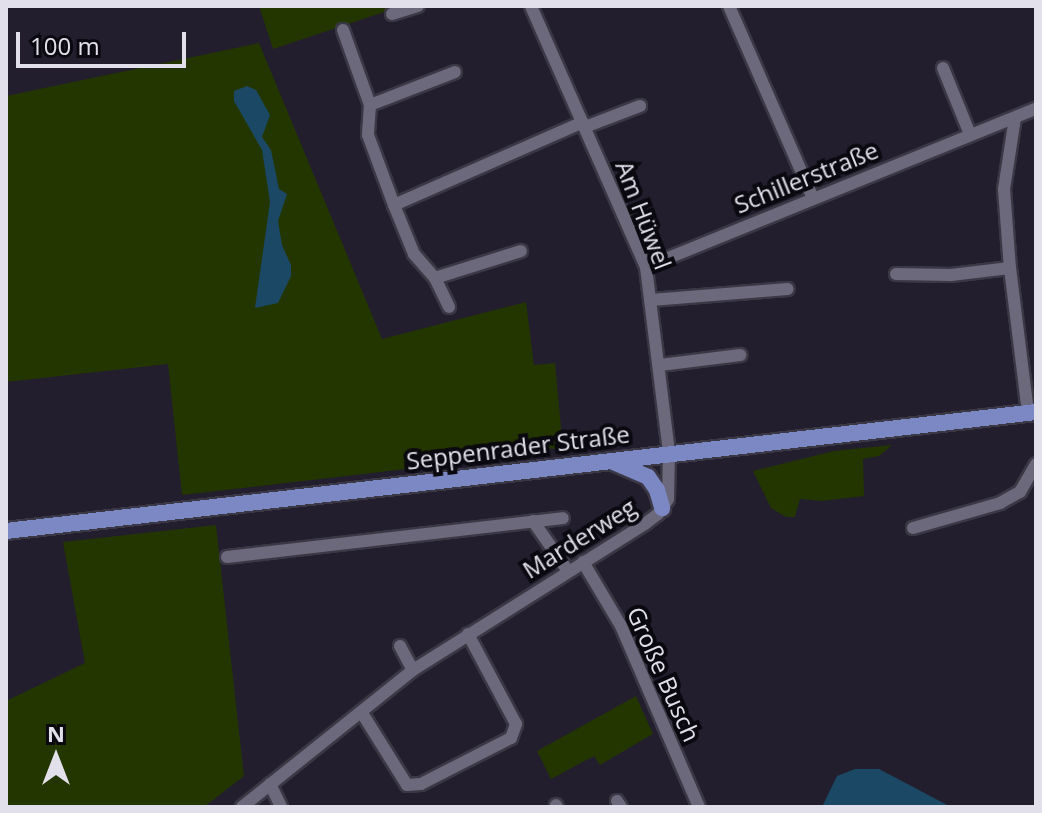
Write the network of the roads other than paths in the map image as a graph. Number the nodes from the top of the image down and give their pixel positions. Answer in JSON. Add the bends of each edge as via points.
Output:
{"nodes":[{"id":1,"x":418,"y":6,"type":"edge"},
{"id":2,"x":531,"y":6,"type":"edge"},
{"id":3,"x":729,"y":6,"type":"edge"},
{"id":4,"x":392,"y":14,"type":"dead end"},
{"id":5,"x":343,"y":30,"type":"dead end"},
{"id":6,"x":943,"y":68,"type":"dead end"},
{"id":7,"x":455,"y":72,"type":"dead end"},
{"id":8,"x":370,"y":105,"type":"junction"},
{"id":9,"x":640,"y":106,"type":"dead end"},
{"id":10,"x":1036,"y":109,"type":"edge"},
{"id":11,"x":1015,"y":118,"type":"junction"},
{"id":12,"x":584,"y":125,"type":"junction"},
{"id":13,"x":970,"y":134,"type":"junction"},
{"id":14,"x":813,"y":198,"type":"junction"},
{"id":15,"x":394,"y":205,"type":"junction"},
{"id":16,"x":521,"y":251,"type":"dead end"},
{"id":17,"x":646,"y":267,"type":"junction"},
{"id":18,"x":1010,"y":268,"type":"junction"},
{"id":19,"x":896,"y":274,"type":"dead end"},
{"id":20,"x":435,"y":278,"type":"junction"},
{"id":21,"x":788,"y":289,"type":"dead end"},
{"id":22,"x":651,"y":300,"type":"junction"},
{"id":23,"x":449,"y":307,"type":"dead end"},
{"id":24,"x":740,"y":355,"type":"dead end"},
{"id":25,"x":660,"y":365,"type":"junction"},
{"id":26,"x":1032,"y":412,"type":"edge"},
{"id":27,"x":669,"y":452,"type":"junction"},
{"id":28,"x":608,"y":460,"type":"junction"},
{"id":29,"x":1036,"y":464,"type":"edge"},
{"id":30,"x":662,"y":508,"type":"junction"},
{"id":31,"x":563,"y":518,"type":"dead end"},
{"id":32,"x":533,"y":521,"type":"junction"},
{"id":33,"x":913,"y":528,"type":"dead end"},
{"id":34,"x":6,"y":531,"type":"edge"},
{"id":35,"x":227,"y":557,"type":"dead end"},
{"id":36,"x":583,"y":562,"type":"junction"},
{"id":37,"x":568,"y":571,"type":"junction"},
{"id":38,"x":468,"y":634,"type":"junction"},
{"id":39,"x":400,"y":646,"type":"dead end"},
{"id":40,"x":413,"y":670,"type":"junction"},
{"id":41,"x":362,"y":713,"type":"junction"},
{"id":42,"x":270,"y":784,"type":"junction"},
{"id":43,"x":694,"y":805,"type":"edge"},
{"id":44,"x":242,"y":807,"type":"edge"},
{"id":45,"x":281,"y":807,"type":"edge"}],
"edges":[{"from":1,"to":4,"type":"street"},
{"from":2,"to":12,"type":"street","name":"Am Hüwel"},
{"from":3,"to":14,"type":"street"},
{"from":5,"to":8,"type":"street"},
{"from":6,"to":13,"type":"street"},
{"from":7,"to":8,"type":"street"},
{"from":8,"to":15,"type":"street","via":[[368,135]]},
{"from":9,"to":12,"type":"street"},
{"from":10,"to":11,"type":"street"},
{"from":11,"to":13,"type":"street","name":"Schillerstraße"},
{"from":11,"to":18,"type":"street","via":[[1004,189]]},
{"from":12,"to":15,"type":"street"},
{"from":12,"to":17,"type":"street","name":"Am Hüwel"},
{"from":13,"to":14,"type":"street","name":"Schillerstraße"},
{"from":14,"to":17,"type":"street","name":"Schillerstraße"},
{"from":15,"to":20,"type":"street","via":[[414,254]]},
{"from":16,"to":20,"type":"street"},
{"from":17,"to":22,"type":"street","name":"Am Hüwel"},
{"from":18,"to":19,"type":"street"},
{"from":18,"to":26,"type":"street"},
{"from":20,"to":23,"type":"street"},
{"from":21,"to":22,"type":"street"},
{"from":22,"to":25,"type":"street","name":"Am Hüwel"},
{"from":24,"to":25,"type":"street"},
{"from":25,"to":27,"type":"street","name":"Am Hüwel"},
{"from":26,"to":27,"type":"main road","name":"Seppenrader Straße"},
{"from":27,"to":28,"type":"main road","name":"Seppenrader Straße"},
{"from":27,"to":30,"type":"street","name":"Marderweg","via":[[669,488]]},
{"from":28,"to":30,"type":"main road","via":[[648,477]]},
{"from":28,"to":34,"type":"main road","name":"Seppenrader Straße"},
{"from":29,"to":33,"type":"street","via":[[1020,492],[1000,503]]},
{"from":30,"to":36,"type":"street","name":"Marderweg"},
{"from":31,"to":32,"type":"street"},
{"from":32,"to":35,"type":"street"},
{"from":32,"to":37,"type":"street"},
{"from":36,"to":37,"type":"street","name":"Marderweg"},
{"from":36,"to":43,"type":"street","name":"Große Busch","via":[[621,626]]},
{"from":37,"to":38,"type":"street","name":"Marderweg"},
{"from":38,"to":40,"type":"street","name":"Marderweg"},
{"from":38,"to":41,"type":"street","via":[[516,724],[511,738],[421,784],[407,785]]},
{"from":39,"to":40,"type":"street"},
{"from":40,"to":41,"type":"street","name":"Marderweg"},
{"from":41,"to":42,"type":"street","name":"Marderweg"},
{"from":42,"to":44,"type":"street","name":"Marderweg"},
{"from":42,"to":45,"type":"street"}]}
